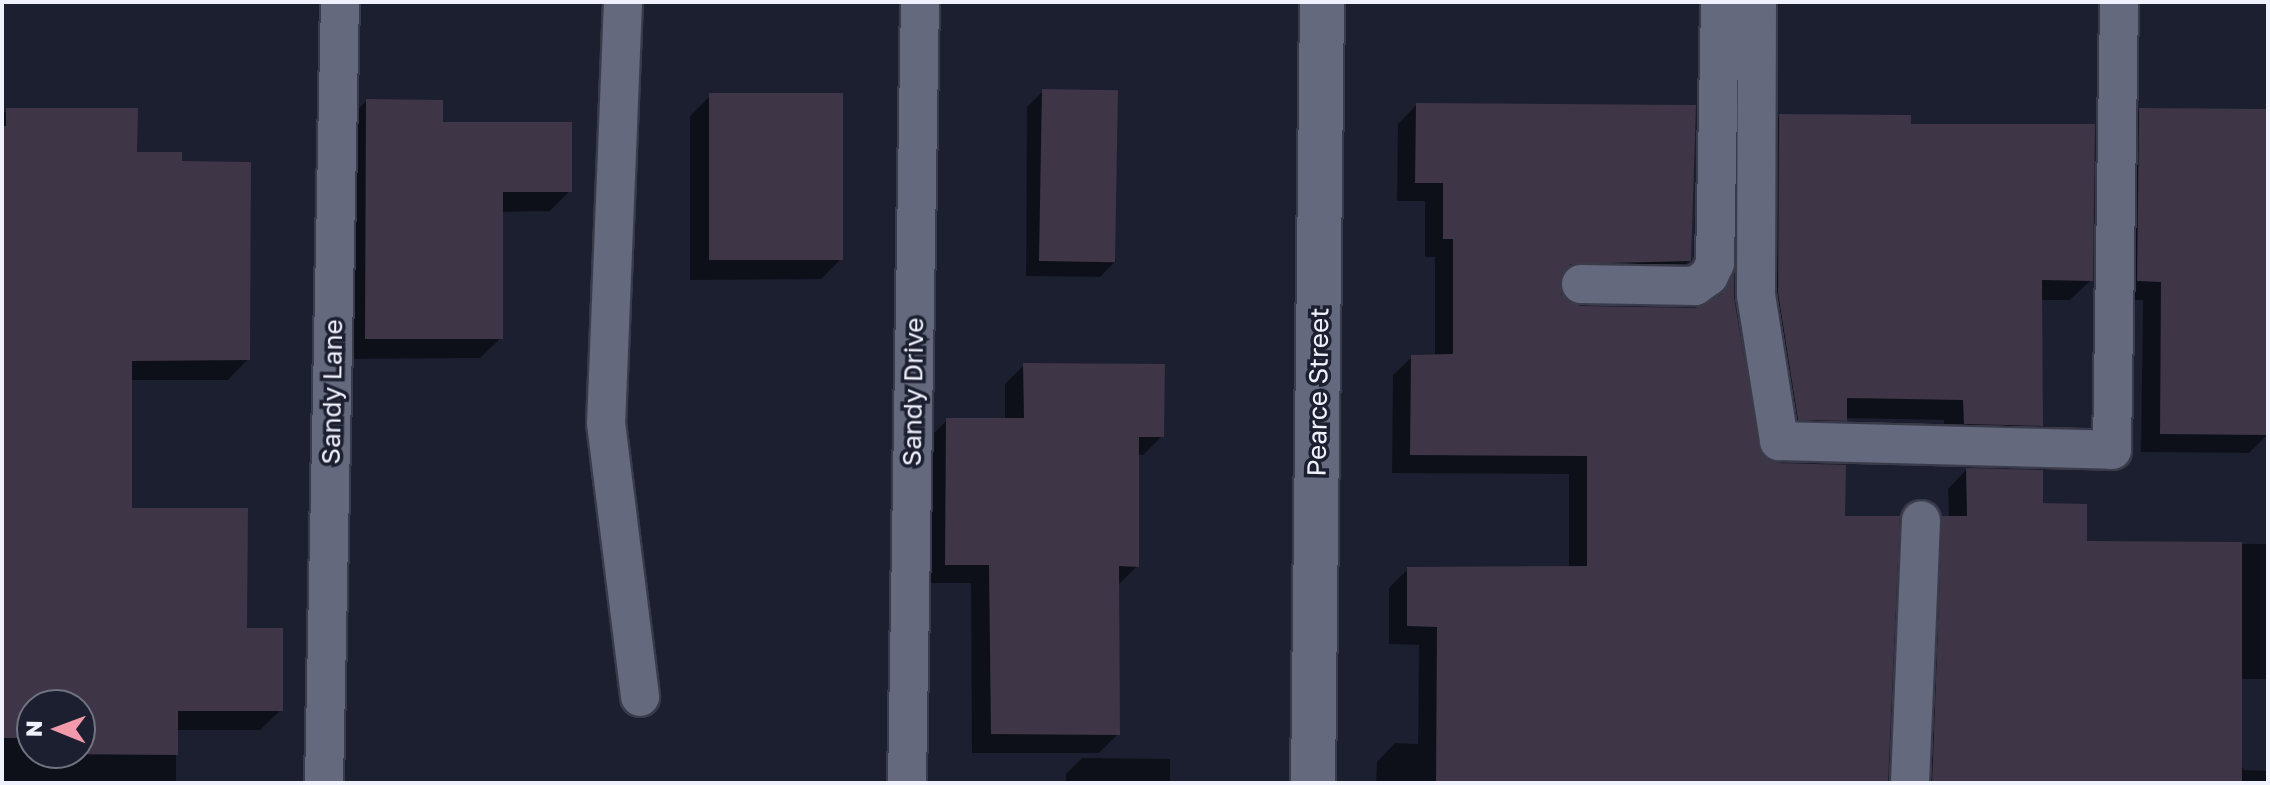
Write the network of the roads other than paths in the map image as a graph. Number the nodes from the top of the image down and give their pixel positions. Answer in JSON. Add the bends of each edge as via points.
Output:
{"nodes":[{"id":1,"x":340,"y":2,"type":"edge"},
{"id":2,"x":623,"y":2,"type":"edge"},
{"id":3,"x":920,"y":2,"type":"edge"},
{"id":4,"x":1322,"y":2,"type":"edge"},
{"id":5,"x":1720,"y":2,"type":"edge"},
{"id":6,"x":1757,"y":2,"type":"edge"},
{"id":7,"x":2119,"y":2,"type":"edge"},
{"id":8,"x":1581,"y":284,"type":"dead end"},
{"id":9,"x":1921,"y":520,"type":"dead end"},
{"id":10,"x":640,"y":697,"type":"dead end"},
{"id":11,"x":324,"y":783,"type":"edge"},
{"id":12,"x":907,"y":783,"type":"edge"},
{"id":13,"x":1313,"y":783,"type":"edge"},
{"id":14,"x":1910,"y":783,"type":"edge"}],
"edges":[{"from":1,"to":11,"type":"lane","name":"Sandy Lane"},
{"from":2,"to":10,"type":"lane","via":[[606,423]]},
{"from":3,"to":12,"type":"lane","name":"Sandy Drive"},
{"from":4,"to":13,"type":"street","name":"Pearce Street"},
{"from":5,"to":8,"type":"lane","via":[[1715,263],[1709,276],[1695,286]]},
{"from":6,"to":7,"type":"lane","via":[[1756,295],[1779,441],[2112,450]]},
{"from":9,"to":14,"type":"lane"}]}
